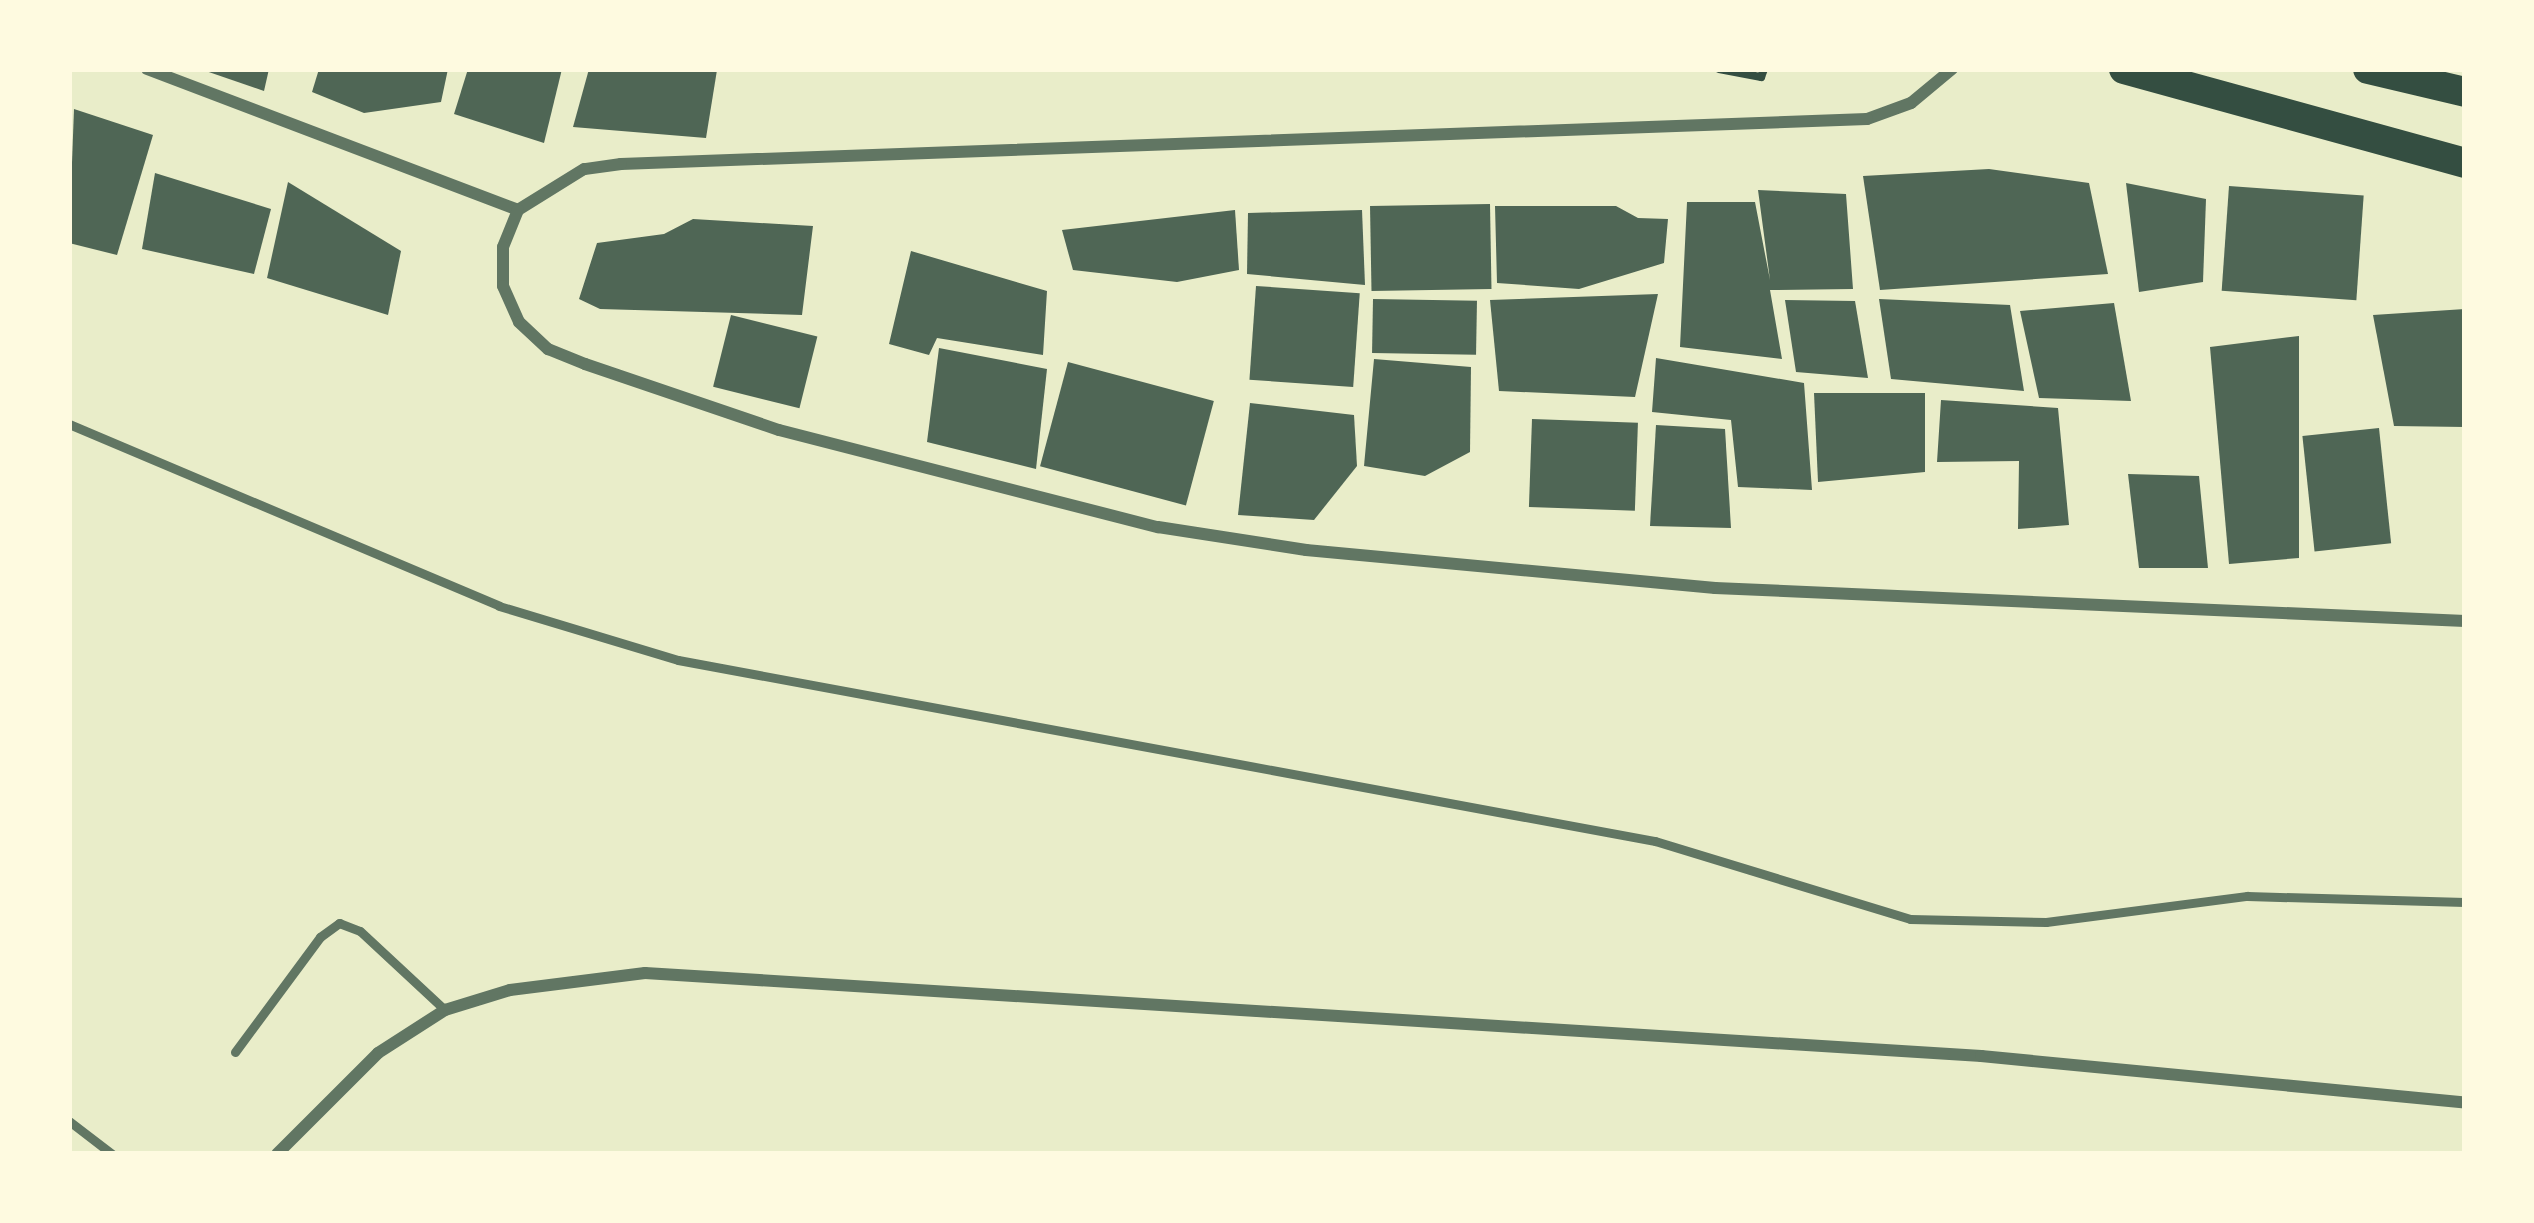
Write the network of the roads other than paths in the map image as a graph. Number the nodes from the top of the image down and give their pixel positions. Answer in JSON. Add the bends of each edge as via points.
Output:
{"nodes":[{"id":1,"x":147,"y":69,"type":"edge"},
{"id":2,"x":1952,"y":69,"type":"edge"},
{"id":3,"x":2124,"y":69,"type":"edge"},
{"id":4,"x":2368,"y":69,"type":"edge"},
{"id":5,"x":2465,"y":92,"type":"edge"},
{"id":6,"x":2465,"y":163,"type":"edge"},
{"id":7,"x":518,"y":210,"type":"junction"},
{"id":8,"x":69,"y":424,"type":"edge"},
{"id":9,"x":2465,"y":621,"type":"edge"},
{"id":10,"x":2465,"y":902,"type":"edge"},
{"id":11,"x":445,"y":1010,"type":"junction"},
{"id":12,"x":236,"y":1052,"type":"dead end"},
{"id":13,"x":2465,"y":1103,"type":"edge"},
{"id":14,"x":69,"y":1121,"type":"edge"},
{"id":15,"x":112,"y":1154,"type":"edge"},
{"id":16,"x":277,"y":1154,"type":"edge"}],
"edges":[{"from":1,"to":7,"type":"street"},
{"from":2,"to":7,"type":"street","via":[[1911,103],[1867,119],[621,164],[584,170]]},
{"from":3,"to":6,"type":"main road"},
{"from":4,"to":5,"type":"main road"},
{"from":7,"to":9,"type":"street","via":[[503,247],[503,286],[519,322],[548,349],[779,430],[1158,527],[1306,550],[1715,588]]},
{"from":8,"to":10,"type":"lane","via":[[499,606],[655,654],[1655,841],[1910,919],[2047,922],[2247,896]]},
{"from":11,"to":12,"type":"lane","via":[[360,931],[339,923],[320,937]]},
{"from":11,"to":13,"type":"street","via":[[577,979],[713,976],[1981,1056]]},
{"from":11,"to":16,"type":"street","via":[[378,1053]]},
{"from":14,"to":15,"type":"lane"}]}
